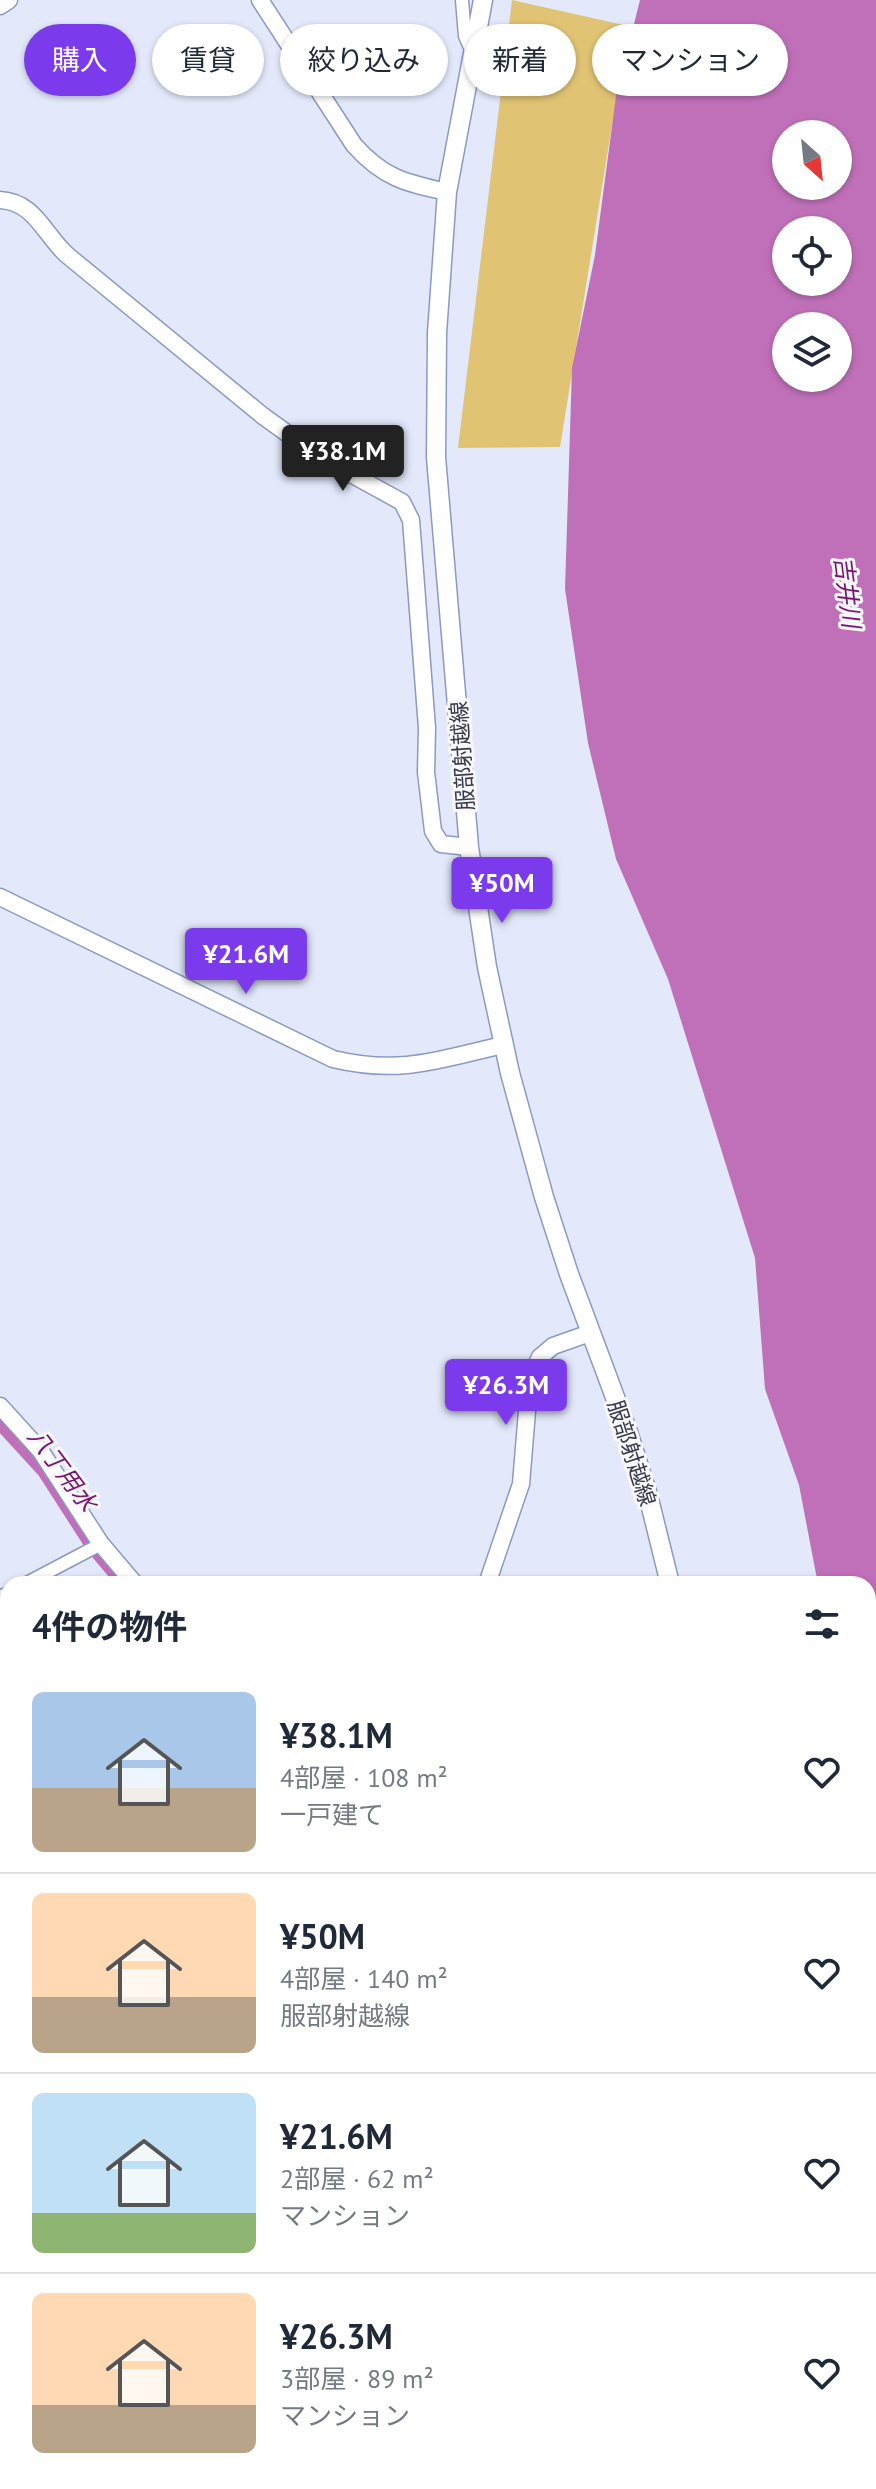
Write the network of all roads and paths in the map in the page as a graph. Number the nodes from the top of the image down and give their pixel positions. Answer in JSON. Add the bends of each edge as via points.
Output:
{"nodes":[{"id":1,"x":9,"y":0,"type":"edge"},
{"id":2,"x":260,"y":0,"type":"edge"},
{"id":3,"x":462,"y":0,"type":"edge"},
{"id":4,"x":483,"y":0,"type":"edge"},
{"id":5,"x":0,"y":6,"type":"edge"},
{"id":6,"x":464,"y":24,"type":"edge"},
{"id":7,"x":479,"y":24,"type":"edge"},
{"id":8,"x":465,"y":96,"type":"edge"},
{"id":9,"x":447,"y":192,"type":"junction"},
{"id":10,"x":0,"y":200,"type":"edge"},
{"id":11,"x":469,"y":847,"type":"junction"},
{"id":12,"x":0,"y":897,"type":"edge"},
{"id":13,"x":503,"y":1045,"type":"junction"},
{"id":14,"x":590,"y":1333,"type":"junction"},
{"id":15,"x":0,"y":1406,"type":"edge"},
{"id":16,"x":101,"y":1544,"type":"junction"},
{"id":17,"x":40,"y":1576,"type":"edge"},
{"id":18,"x":128,"y":1576,"type":"edge"},
{"id":19,"x":490,"y":1576,"type":"edge"},
{"id":20,"x":668,"y":1576,"type":"edge"}],
"edges":[{"from":1,"to":5,"type":"street"},
{"from":2,"to":9,"type":"street","via":[[366,159],[404,182]]},
{"from":3,"to":6,"type":"street"},
{"from":4,"to":7,"type":"main road","name":"服部射越線"},
{"from":8,"to":9,"type":"main road","name":"服部射越線"},
{"from":9,"to":11,"type":"main road","name":"服部射越線","via":[[437,333],[436,457]]},
{"from":10,"to":11,"type":"street","via":[[27,207],[54,244],[263,416],[320,457],[402,502],[411,520],[433,831],[441,844]]},
{"from":11,"to":13,"type":"main road","name":"服部射越線"},
{"from":12,"to":13,"type":"street","via":[[333,1059],[386,1068]]},
{"from":13,"to":14,"type":"main road","name":"服部射越線","via":[[544,1197]]},
{"from":14,"to":19,"type":"street","via":[[553,1346],[533,1372],[521,1484]]},
{"from":14,"to":20,"type":"main road","name":"服部射越線","via":[[628,1432]]},
{"from":15,"to":16,"type":"street","via":[[40,1450]]},
{"from":16,"to":17,"type":"street"},
{"from":16,"to":18,"type":"street"}]}
